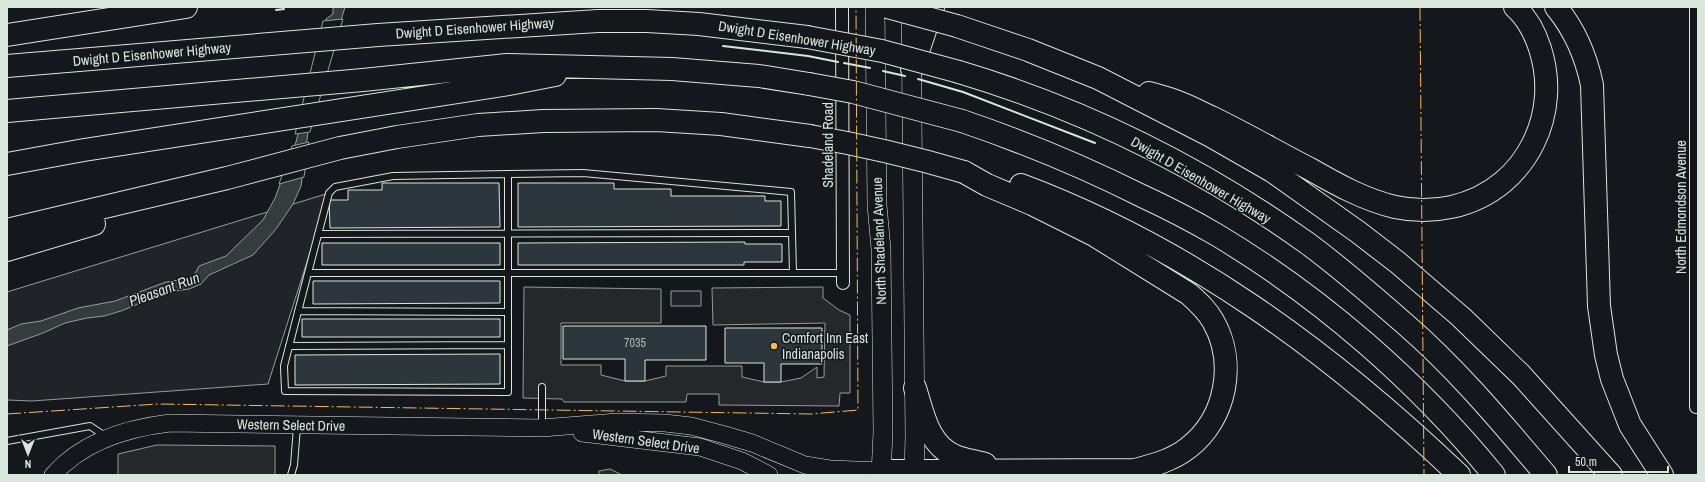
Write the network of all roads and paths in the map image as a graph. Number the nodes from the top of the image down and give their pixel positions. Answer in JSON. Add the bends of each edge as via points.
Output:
{"nodes":[{"id":1,"x":186,"y":7,"type":"edge"},
{"id":2,"x":842,"y":7,"type":"edge"},
{"id":3,"x":875,"y":7,"type":"edge"},
{"id":4,"x":887,"y":7,"type":"edge"},
{"id":5,"x":911,"y":7,"type":"edge"},
{"id":6,"x":933,"y":7,"type":"edge"},
{"id":7,"x":1515,"y":7,"type":"edge"},
{"id":8,"x":1556,"y":7,"type":"edge"},
{"id":9,"x":1696,"y":7,"type":"edge"},
{"id":10,"x":7,"y":35,"type":"edge"},
{"id":11,"x":7,"y":66,"type":"edge"},
{"id":12,"x":600,"y":67,"type":"junction"},
{"id":13,"x":912,"y":69,"type":"junction"},
{"id":14,"x":1098,"y":78,"type":"junction"},
{"id":15,"x":7,"y":111,"type":"edge"},
{"id":16,"x":7,"y":164,"type":"edge"},
{"id":17,"x":964,"y":172,"type":"junction"},
{"id":18,"x":508,"y":174,"type":"junction"},
{"id":19,"x":227,"y":178,"type":"junction"},
{"id":20,"x":7,"y":230,"type":"edge"},
{"id":21,"x":792,"y":233,"type":"junction"},
{"id":22,"x":318,"y":234,"type":"junction"},
{"id":23,"x":508,"y":234,"type":"junction"},
{"id":24,"x":7,"y":250,"type":"edge"},
{"id":25,"x":308,"y":273,"type":"junction"},
{"id":26,"x":508,"y":273,"type":"junction"},
{"id":27,"x":792,"y":273,"type":"junction"},
{"id":28,"x":843,"y":278,"type":"joint"},
{"id":29,"x":298,"y":311,"type":"junction"},
{"id":30,"x":508,"y":312,"type":"junction"},
{"id":31,"x":508,"y":345,"type":"junction"},
{"id":32,"x":289,"y":346,"type":"junction"},
{"id":33,"x":542,"y":387,"type":"dead end"},
{"id":34,"x":914,"y":388,"type":"junction"},
{"id":35,"x":1697,"y":406,"type":"edge"},
{"id":36,"x":297,"y":425,"type":"junction"},
{"id":37,"x":542,"y":428,"type":"junction"},
{"id":38,"x":107,"y":438,"type":"junction"},
{"id":39,"x":7,"y":441,"type":"edge"},
{"id":40,"x":1016,"y":471,"type":"junction"},
{"id":41,"x":881,"y":473,"type":"edge"},
{"id":42,"x":914,"y":473,"type":"edge"},
{"id":43,"x":53,"y":475,"type":"edge"},
{"id":44,"x":291,"y":475,"type":"edge"},
{"id":45,"x":769,"y":475,"type":"edge"},
{"id":46,"x":1459,"y":475,"type":"edge"},
{"id":47,"x":1494,"y":475,"type":"edge"},
{"id":48,"x":1546,"y":475,"type":"edge"},
{"id":49,"x":1611,"y":475,"type":"edge"},
{"id":50,"x":1662,"y":475,"type":"edge"}],
"edges":[{"from":1,"to":10,"type":"highway"},
{"from":2,"to":28,"type":"street","name":"Shadeland Road"},
{"from":3,"to":41,"type":"main road","name":"North Shadeland Avenue","via":[[877,205],[881,257]]},
{"from":4,"to":14,"type":"highway","bridge":true,"via":[[957,26],[1028,50]]},
{"from":5,"to":13,"type":"main road"},
{"from":6,"to":13,"type":"highway"},
{"from":7,"to":14,"type":"highway","via":[[1534,35],[1544,64],[1546,95],[1539,132],[1524,159],[1509,177],[1478,198],[1441,210],[1396,207],[1374,200],[1347,189],[1179,102]]},
{"from":8,"to":50,"type":"highway","via":[[1580,45],[1592,85],[1599,306],[1606,355],[1630,425]]},
{"from":9,"to":35,"type":"street","name":"North Edmondson Avenue"},
{"from":11,"to":48,"type":"highway","name":"Dwight D Eisenhower Highway","bridge":true,"via":[[378,35],[623,20],[699,24],[807,37],[882,51],[960,72],[1048,103],[1147,147],[1284,227],[1337,266],[1406,324],[1479,397]]},
{"from":12,"to":15,"type":"highway","via":[[507,65]]},
{"from":12,"to":16,"type":"highway","via":[[510,84]]},
{"from":12,"to":47,"type":"highway","bridge":true,"via":[[726,73],[853,92],[962,120],[1047,152],[1131,190],[1218,236],[1276,274],[1334,317],[1447,421]]},
{"from":13,"to":34,"type":"main road"},
{"from":14,"to":49,"type":"highway","via":[[1211,136],[1272,171],[1397,262],[1476,331],[1521,375]]},
{"from":17,"to":19,"type":"highway","bridge":true,"via":[[900,154],[810,136],[688,121],[618,119],[550,120],[447,129],[340,148]]},
{"from":17,"to":40,"type":"highway","via":[[1094,235],[1184,290],[1202,306],[1213,321],[1219,332],[1225,356],[1225,387],[1215,416],[1201,436],[1177,456],[1135,470]]},
{"from":17,"to":46,"type":"highway","via":[[991,173],[1067,203],[1142,238],[1202,272],[1329,362],[1368,393]]},
{"from":18,"to":21,"type":"lane","via":[[584,173],[791,192]]},
{"from":18,"to":22,"type":"lane","via":[[393,176],[335,187],[329,193]]},
{"from":18,"to":23,"type":"lane"},
{"from":19,"to":20,"type":"highway"},
{"from":19,"to":24,"type":"highway","via":[[138,211]]},
{"from":21,"to":23,"type":"lane"},
{"from":21,"to":27,"type":"lane"},
{"from":22,"to":23,"type":"lane"},
{"from":22,"to":25,"type":"lane"},
{"from":23,"to":26,"type":"lane"},
{"from":25,"to":26,"type":"lane"},
{"from":25,"to":29,"type":"lane"},
{"from":26,"to":27,"type":"lane"},
{"from":26,"to":30,"type":"lane"},
{"from":27,"to":28,"type":"lane"},
{"from":29,"to":30,"type":"lane"},
{"from":29,"to":32,"type":"lane"},
{"from":30,"to":31,"type":"lane"},
{"from":31,"to":32,"type":"lane"},
{"from":31,"to":32,"type":"lane","via":[[508,392],[285,391],[284,366]]},
{"from":33,"to":37,"type":"lane"},
{"from":34,"to":40,"type":"highway","via":[[934,441],[946,452],[960,458]]},
{"from":34,"to":42,"type":"main road"},
{"from":36,"to":37,"type":"street","name":"Western Select Drive"},
{"from":36,"to":38,"type":"street","name":"Western Select Drive","via":[[170,423],[134,428]]},
{"from":36,"to":44,"type":"lane"},
{"from":37,"to":41,"type":"street","name":"Western Select Drive","via":[[617,422],[691,426],[752,443],[805,466]]},
{"from":37,"to":45,"type":"street","name":"Western Select Drive","via":[[700,447],[742,461]]},
{"from":38,"to":39,"type":"lane","via":[[90,426]]},
{"from":38,"to":43,"type":"street","name":"Western Select Drive","via":[[74,457]]},
{"from":40,"to":42,"type":"highway"},
{"from":41,"to":42,"type":"highway"}]}
